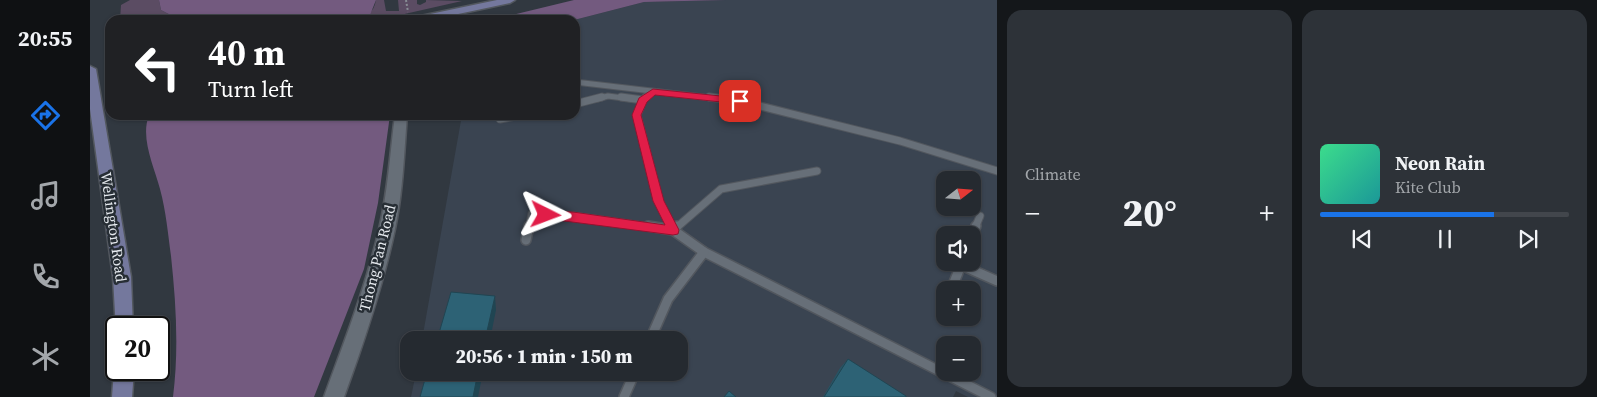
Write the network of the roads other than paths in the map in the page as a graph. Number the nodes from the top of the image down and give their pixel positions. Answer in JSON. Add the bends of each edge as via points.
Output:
{"nodes":[{"id":1,"x":510,"y":0,"type":"edge"},
{"id":2,"x":440,"y":15,"type":"edge"},
{"id":3,"x":90,"y":69,"type":"edge"},
{"id":4,"x":580,"y":83,"type":"edge"},
{"id":5,"x":653,"y":92,"type":"junction"},
{"id":6,"x":642,"y":100,"type":"junction"},
{"id":7,"x":580,"y":103,"type":"edge"},
{"id":8,"x":99,"y":110,"type":"edge"},
{"id":9,"x":401,"y":120,"type":"edge"},
{"id":10,"x":817,"y":171,"type":"dead end"},
{"id":11,"x":997,"y":171,"type":"edge"},
{"id":12,"x":980,"y":216,"type":"dead end"},
{"id":13,"x":976,"y":226,"type":"edge"},
{"id":14,"x":673,"y":230,"type":"junction"},
{"id":15,"x":526,"y":240,"type":"dead end"},
{"id":16,"x":704,"y":252,"type":"junction"},
{"id":17,"x":977,"y":271,"type":"edge"},
{"id":18,"x":997,"y":280,"type":"edge"},
{"id":19,"x":124,"y":316,"type":"edge"},
{"id":20,"x":654,"y":331,"type":"edge"},
{"id":21,"x":123,"y":381,"type":"edge"},
{"id":22,"x":631,"y":381,"type":"edge"},
{"id":23,"x":122,"y":397,"type":"edge"},
{"id":24,"x":334,"y":397,"type":"edge"},
{"id":25,"x":624,"y":397,"type":"edge"},
{"id":26,"x":991,"y":397,"type":"edge"}],
"edges":[{"from":1,"to":2,"type":"main road"},
{"from":3,"to":8,"type":"main road","name":"Wellington Road"},
{"from":4,"to":5,"type":"lane"},
{"from":5,"to":6,"type":"lane"},
{"from":5,"to":11,"type":"lane","via":[[740,101],[900,141]]},
{"from":6,"to":7,"type":"lane","via":[[608,96]]},
{"from":6,"to":14,"type":"lane","via":[[637,115],[659,201]]},
{"from":8,"to":19,"type":"main road","name":"Wellington Road","via":[[122,277]]},
{"from":9,"to":24,"type":"street","name":"Thong Pan Road","via":[[387,229]]},
{"from":10,"to":14,"type":"lane","via":[[721,189]]},
{"from":12,"to":13,"type":"lane"},
{"from":14,"to":15,"type":"lane","via":[[573,216],[532,214]]},
{"from":14,"to":16,"type":"lane"},
{"from":16,"to":20,"type":"lane","via":[[668,299]]},
{"from":16,"to":26,"type":"lane"},
{"from":17,"to":18,"type":"lane"},
{"from":21,"to":23,"type":"main road"},
{"from":22,"to":25,"type":"lane"}]}
